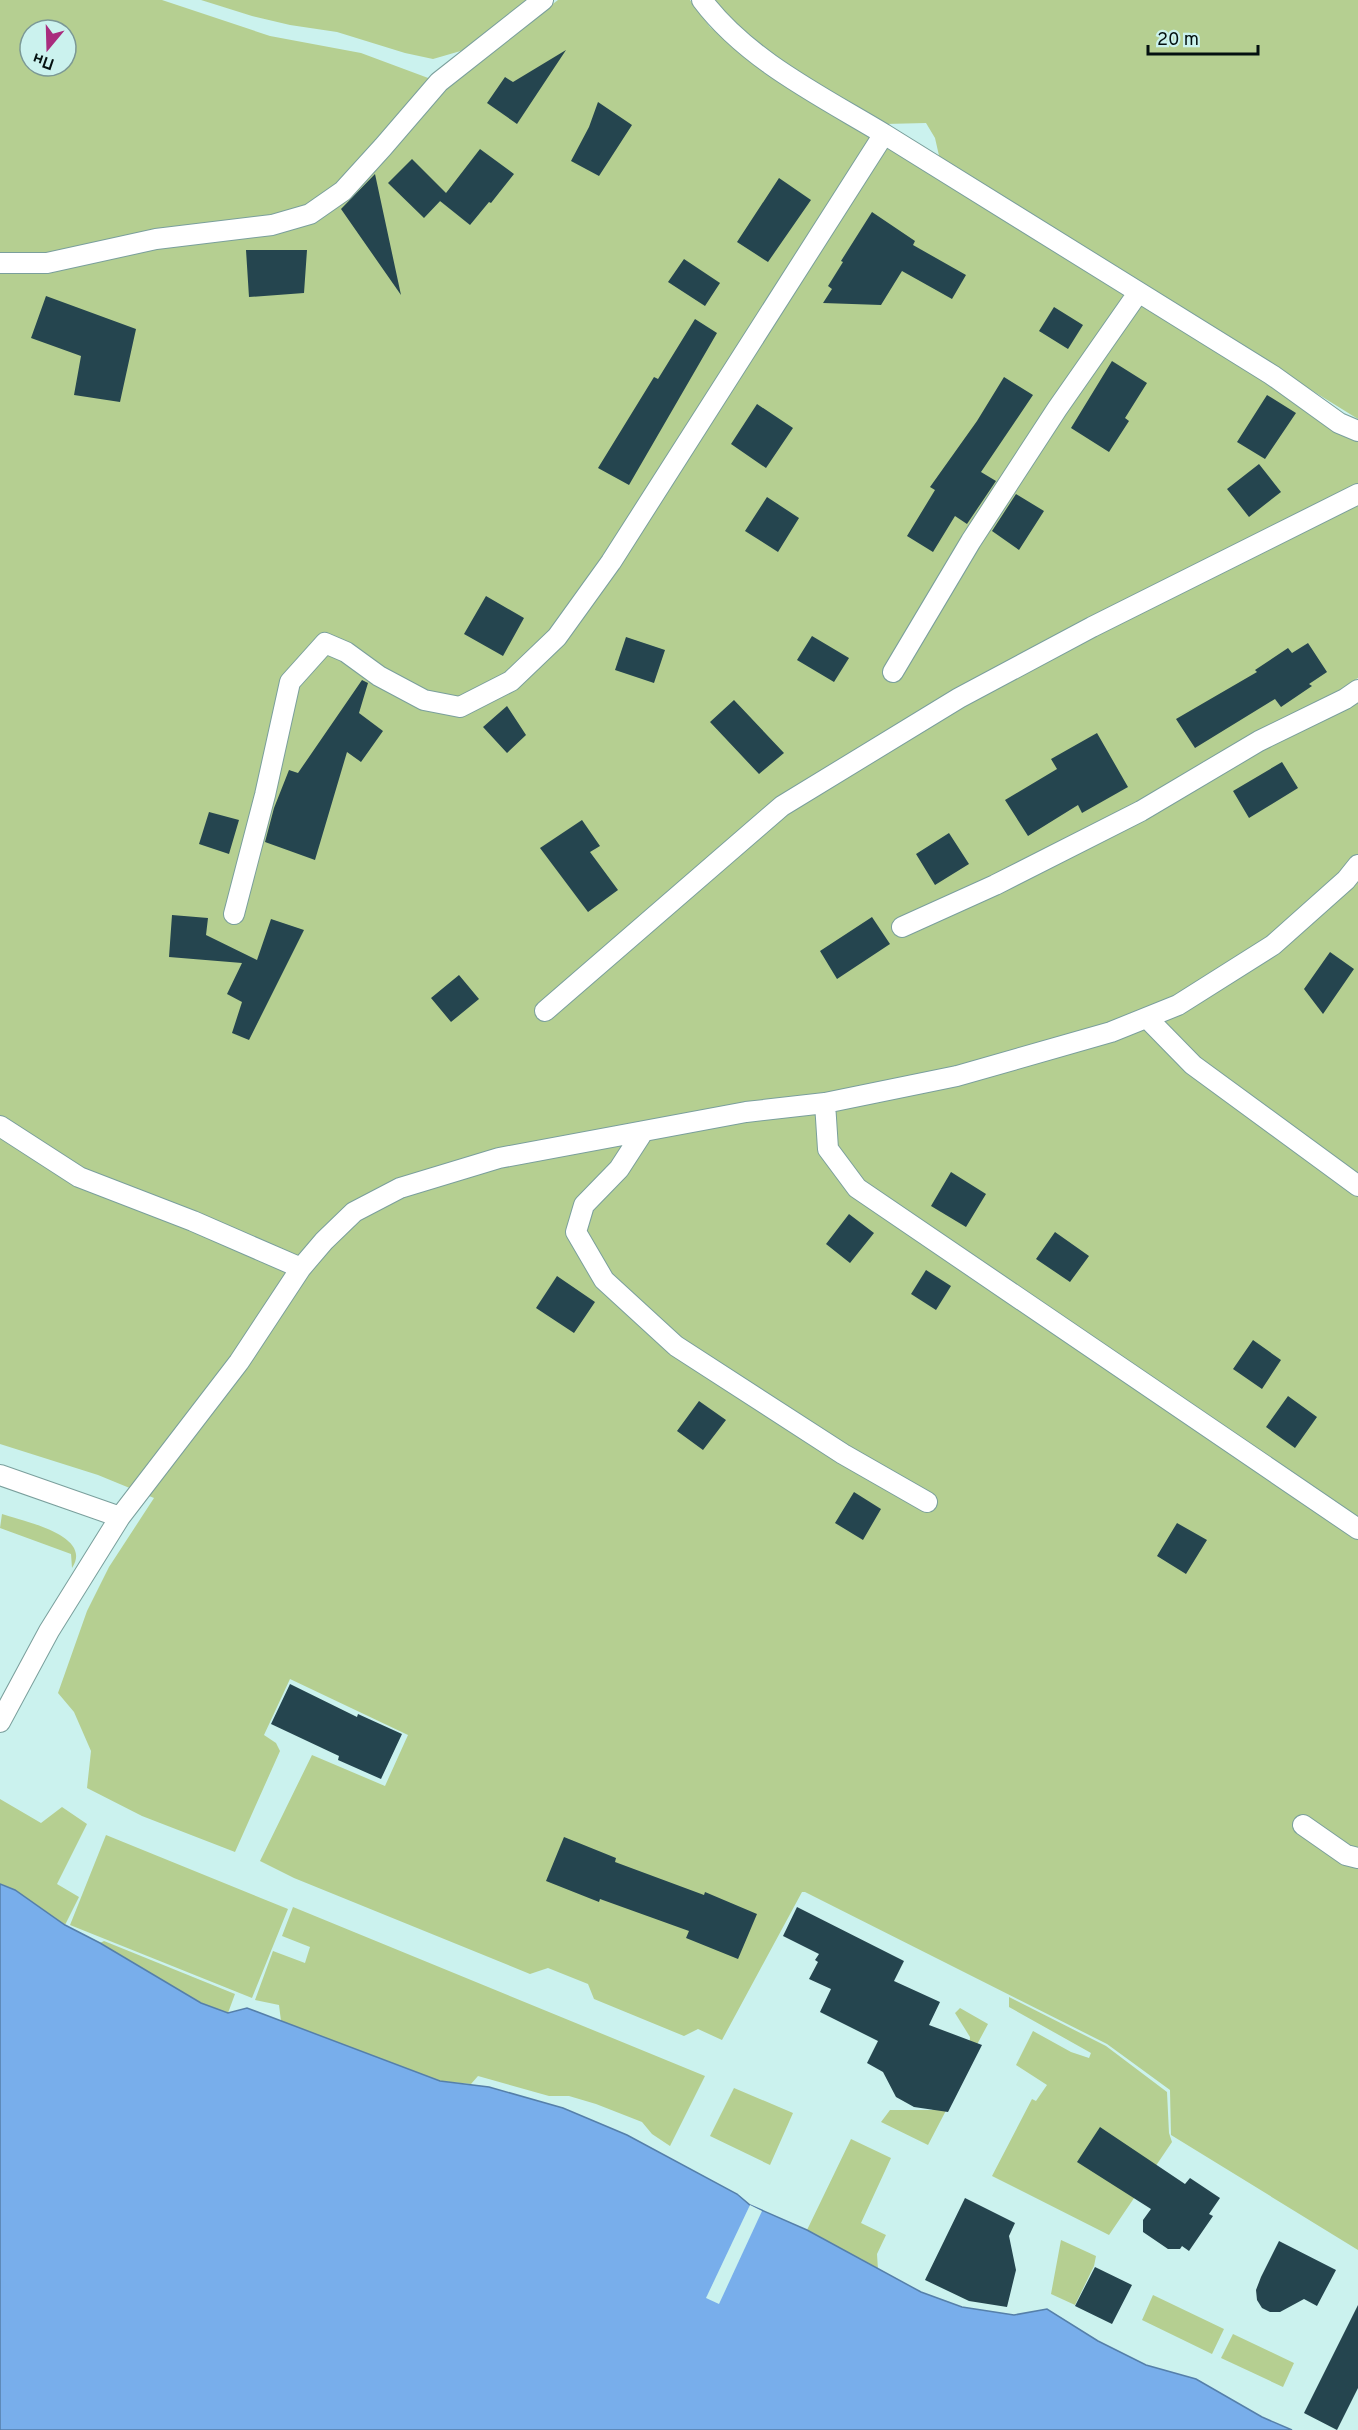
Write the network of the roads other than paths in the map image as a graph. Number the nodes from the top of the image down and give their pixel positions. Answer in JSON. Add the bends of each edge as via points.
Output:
{"nodes":[{"id":1,"x":543,"y":0,"type":"edge"},
{"id":2,"x":702,"y":0,"type":"edge"},
{"id":3,"x":884,"y":134,"type":"junction"},
{"id":4,"x":0,"y":263,"type":"edge"},
{"id":5,"x":1138,"y":292,"type":"junction"},
{"id":6,"x":1358,"y":431,"type":"edge"},
{"id":7,"x":1358,"y":494,"type":"edge"},
{"id":8,"x":893,"y":672,"type":"dead end"},
{"id":9,"x":1358,"y":690,"type":"edge"},
{"id":10,"x":1358,"y":865,"type":"edge"},
{"id":11,"x":234,"y":914,"type":"dead end"},
{"id":12,"x":902,"y":927,"type":"dead end"},
{"id":13,"x":545,"y":1011,"type":"dead end"},
{"id":14,"x":1148,"y":1018,"type":"junction"},
{"id":15,"x":825,"y":1103,"type":"junction"},
{"id":16,"x":0,"y":1126,"type":"edge"},
{"id":17,"x":643,"y":1132,"type":"junction"},
{"id":18,"x":1358,"y":1186,"type":"edge"},
{"id":19,"x":301,"y":1268,"type":"junction"},
{"id":20,"x":0,"y":1475,"type":"edge"},
{"id":21,"x":927,"y":1502,"type":"dead end"},
{"id":22,"x":120,"y":1517,"type":"junction"},
{"id":23,"x":1358,"y":1529,"type":"edge"},
{"id":24,"x":0,"y":1722,"type":"edge"},
{"id":25,"x":1303,"y":1825,"type":"dead end"},
{"id":26,"x":1358,"y":1858,"type":"edge"}],
"edges":[{"from":1,"to":4,"type":"lane","via":[[439,82],[343,190],[310,214],[272,225],[156,239],[47,263]]},
{"from":2,"to":3,"type":"lane","via":[[717,20],[781,72]]},
{"from":3,"to":5,"type":"lane"},
{"from":3,"to":11,"type":"lane","via":[[611,562],[557,637],[511,681],[460,707],[424,700],[325,643],[290,682]]},
{"from":5,"to":6,"type":"lane","via":[[1272,375],[1339,423]]},
{"from":5,"to":8,"type":"lane","via":[[989,513]]},
{"from":7,"to":13,"type":"lane","via":[[969,692],[782,806]]},
{"from":9,"to":12,"type":"lane","via":[[1259,741],[1141,811]]},
{"from":10,"to":14,"type":"lane","via":[[1273,945],[1179,1005]]},
{"from":14,"to":15,"type":"lane","via":[[957,1076]]},
{"from":14,"to":18,"type":"lane","via":[[1193,1065]]},
{"from":15,"to":17,"type":"lane","via":[[746,1112]]},
{"from":15,"to":23,"type":"lane","via":[[828,1149],[857,1188]]},
{"from":16,"to":19,"type":"lane","via":[[79,1177]]},
{"from":17,"to":19,"type":"lane","via":[[499,1158],[400,1188],[354,1212]]},
{"from":17,"to":21,"type":"lane","via":[[619,1169],[584,1205],[576,1232],[604,1280],[676,1346],[843,1454]]},
{"from":19,"to":22,"type":"lane","via":[[239,1362]]},
{"from":20,"to":22,"type":"lane"},
{"from":22,"to":24,"type":"lane","via":[[49,1631]]},
{"from":25,"to":26,"type":"lane","via":[[1346,1855]]}]}
